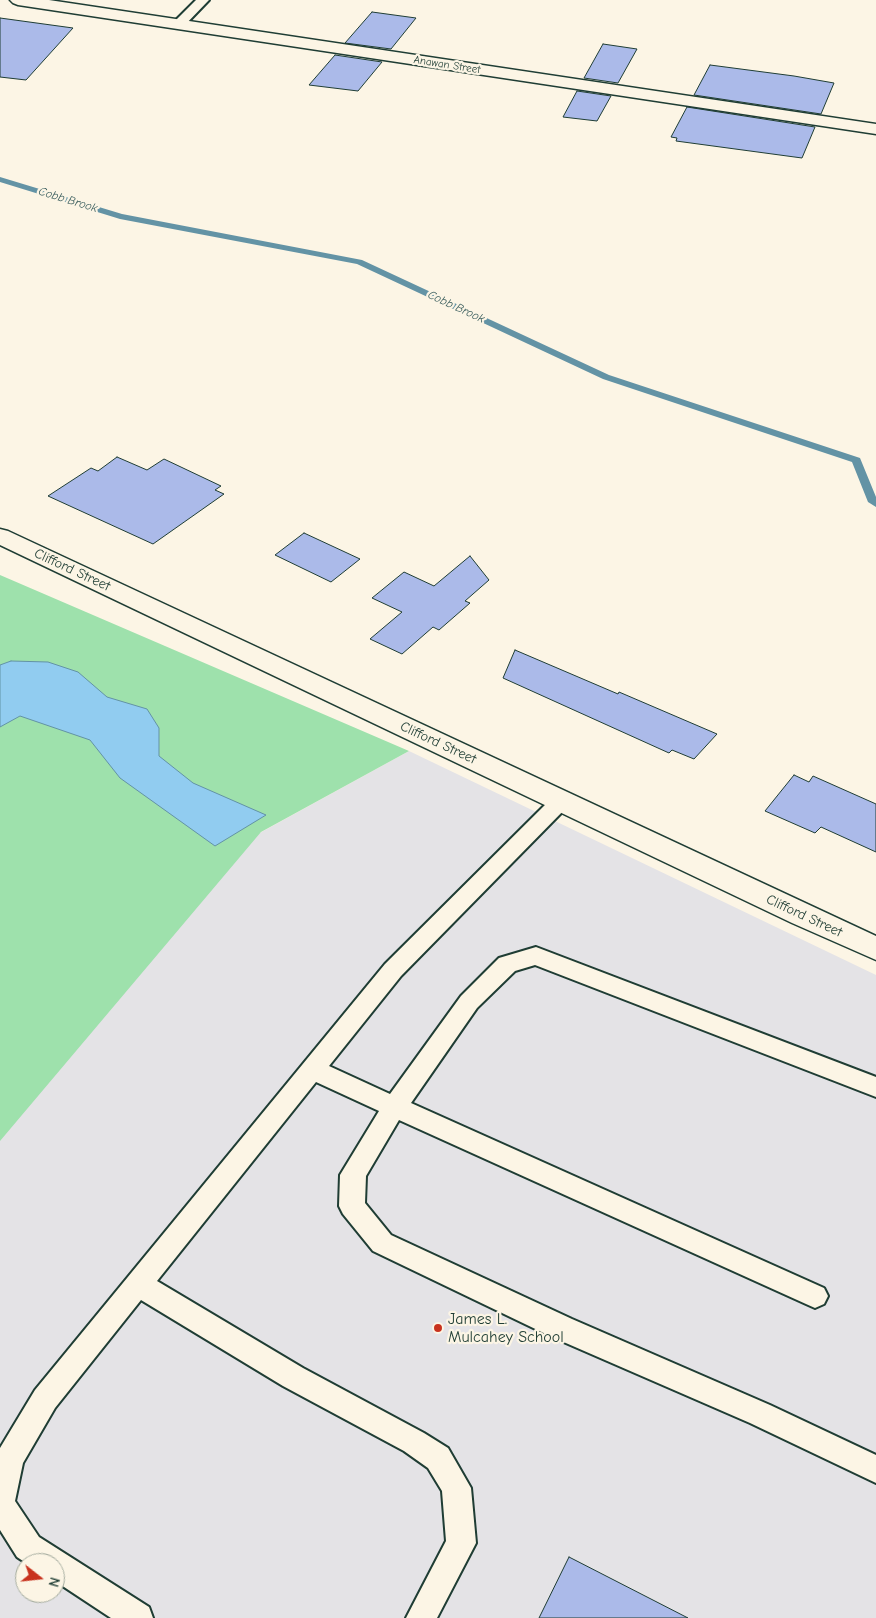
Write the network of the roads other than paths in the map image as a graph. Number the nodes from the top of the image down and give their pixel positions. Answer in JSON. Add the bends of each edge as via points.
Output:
{"nodes":[{"id":1,"x":18,"y":0,"type":"edge"},
{"id":2,"x":203,"y":0,"type":"edge"},
{"id":3,"x":179,"y":24,"type":"junction"},
{"id":4,"x":876,"y":129,"type":"edge"},
{"id":5,"x":0,"y":536,"type":"edge"},
{"id":6,"x":561,"y":801,"type":"junction"},
{"id":7,"x":876,"y":948,"type":"edge"},
{"id":8,"x":312,"y":1070,"type":"junction"},
{"id":9,"x":876,"y":1087,"type":"edge"},
{"id":10,"x":394,"y":1107,"type":"junction"},
{"id":11,"x":138,"y":1284,"type":"junction"},
{"id":12,"x":815,"y":1296,"type":"dead end"},
{"id":13,"x":876,"y":1469,"type":"edge"},
{"id":14,"x":37,"y":1553,"type":"edge"},
{"id":15,"x":65,"y":1571,"type":"edge"},
{"id":16,"x":425,"y":1610,"type":"edge"},
{"id":17,"x":138,"y":1618,"type":"edge"}],
"edges":[{"from":1,"to":3,"type":"street","name":"Anawan Street"},
{"from":2,"to":3,"type":"lane"},
{"from":3,"to":4,"type":"street","name":"Anawan Street"},
{"from":5,"to":6,"type":"street","name":"Clifford Street"},
{"from":6,"to":7,"type":"street","name":"Clifford Street"},
{"from":6,"to":8,"type":"lane","via":[[393,970]]},
{"from":8,"to":10,"type":"lane"},
{"from":8,"to":11,"type":"lane"},
{"from":9,"to":10,"type":"lane","via":[[536,956],[507,964],[468,1002]]},
{"from":10,"to":12,"type":"lane"},
{"from":10,"to":13,"type":"lane","via":[[353,1174],[352,1206],[382,1242],[562,1328],[760,1414]]},
{"from":11,"to":14,"type":"lane","via":[[45,1399],[9,1459],[0,1504],[28,1547]]},
{"from":11,"to":16,"type":"lane","via":[[293,1377],[438,1458],[456,1488],[461,1543]]},
{"from":15,"to":17,"type":"lane"}]}
